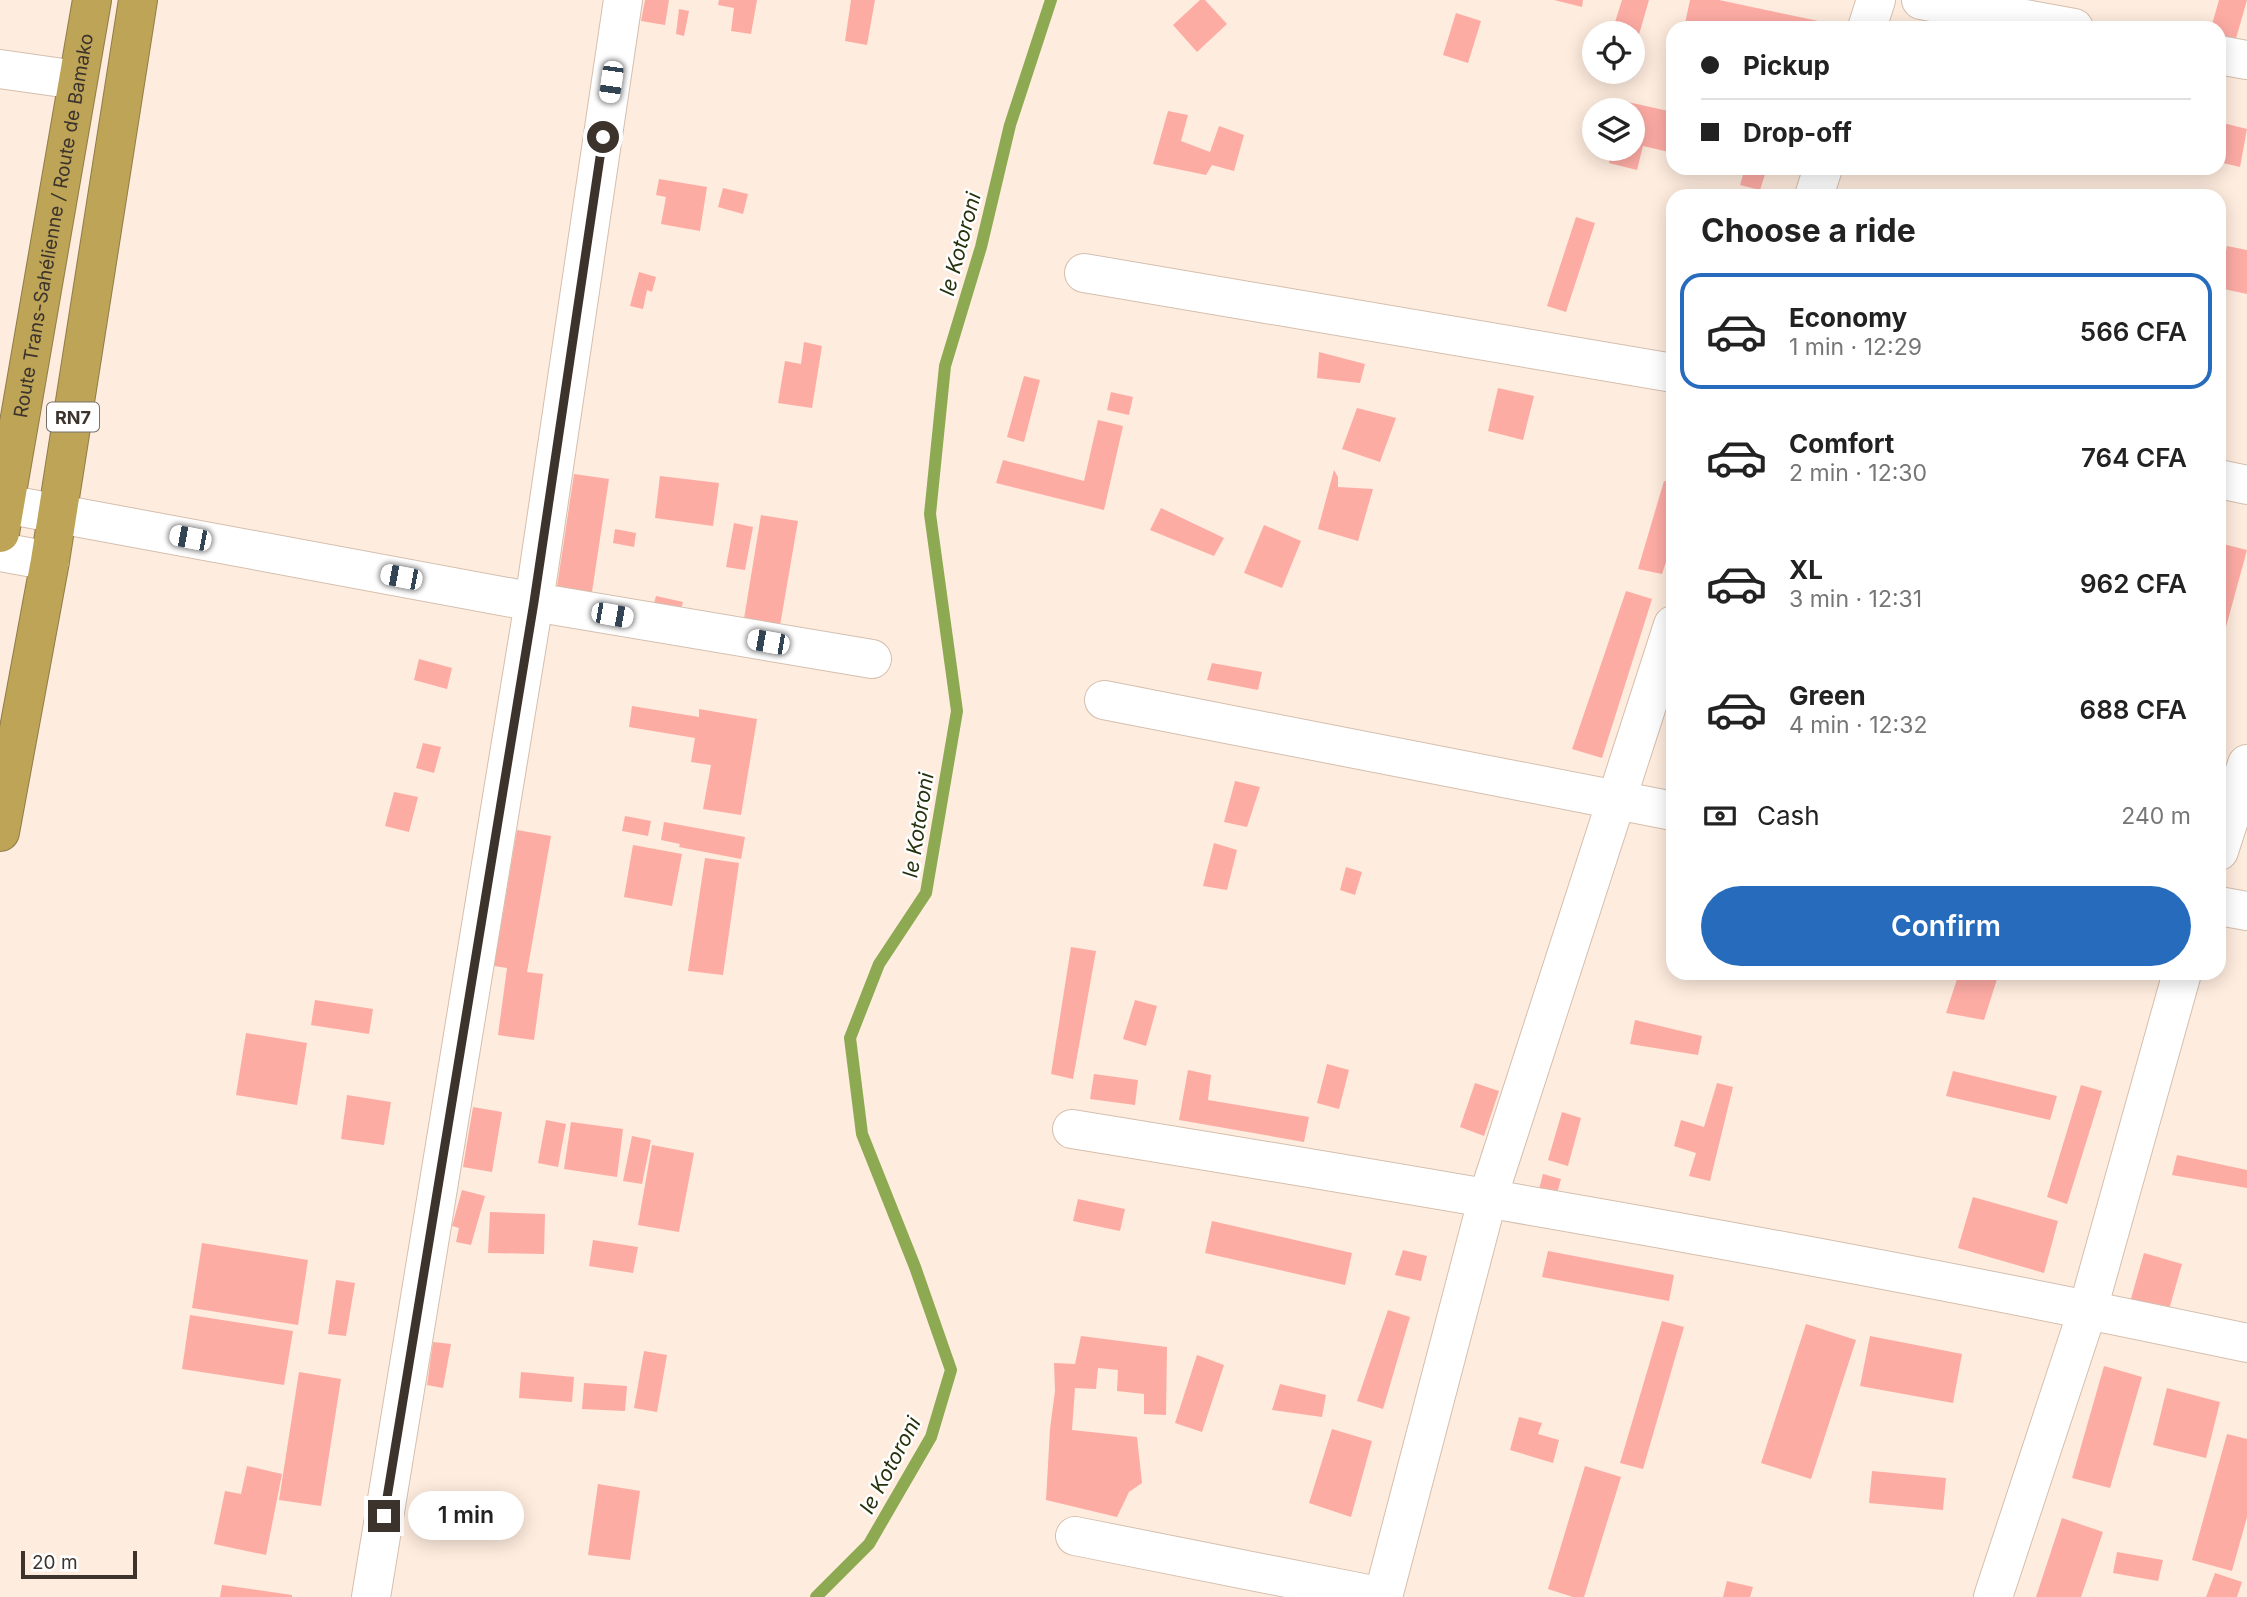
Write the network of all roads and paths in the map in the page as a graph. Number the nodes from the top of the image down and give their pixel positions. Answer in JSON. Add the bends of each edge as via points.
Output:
{"nodes":[{"id":1,"x":92,"y":0,"type":"edge"},
{"id":2,"x":138,"y":0,"type":"edge"},
{"id":3,"x":623,"y":0,"type":"edge"},
{"id":4,"x":1876,"y":0,"type":"edge"},
{"id":5,"x":1921,"y":0,"type":"edge"},
{"id":6,"x":1869,"y":21,"type":"edge"},
{"id":7,"x":2036,"y":21,"type":"edge"},
{"id":8,"x":2226,"y":56,"type":"edge"},
{"id":9,"x":2247,"y":60,"type":"edge"},
{"id":10,"x":0,"y":69,"type":"edge"},
{"id":11,"x":77,"y":80,"type":"junction"},
{"id":12,"x":1084,"y":273,"type":"dead end"},
{"id":13,"x":1666,"y":372,"type":"edge"},
{"id":14,"x":2226,"y":480,"type":"edge"},
{"id":15,"x":2247,"y":485,"type":"edge"},
{"id":16,"x":57,"y":513,"type":"junction"},
{"id":17,"x":3,"y":519,"type":"edge"},
{"id":18,"x":0,"y":552,"type":"edge"},
{"id":19,"x":50,"y":561,"type":"junction"},
{"id":20,"x":534,"y":602,"type":"junction"},
{"id":21,"x":1666,"y":646,"type":"edge"},
{"id":22,"x":872,"y":659,"type":"dead end"},
{"id":23,"x":1104,"y":700,"type":"dead end"},
{"id":24,"x":2247,"y":764,"type":"edge"},
{"id":25,"x":1615,"y":801,"type":"junction"},
{"id":26,"x":1666,"y":810,"type":"edge"},
{"id":27,"x":2226,"y":828,"type":"edge"},
{"id":28,"x":0,"y":832,"type":"edge"},
{"id":29,"x":2226,"y":907,"type":"edge"},
{"id":30,"x":2247,"y":911,"type":"edge"},
{"id":31,"x":2180,"y":980,"type":"edge"},
{"id":32,"x":1072,"y":1129,"type":"dead end"},
{"id":33,"x":1488,"y":1197,"type":"junction"},
{"id":34,"x":2088,"y":1309,"type":"junction"},
{"id":35,"x":2247,"y":1343,"type":"edge"},
{"id":36,"x":1075,"y":1536,"type":"dead end"},
{"id":37,"x":371,"y":1597,"type":"edge"},
{"id":38,"x":1383,"y":1597,"type":"edge"},
{"id":39,"x":1993,"y":1597,"type":"edge"}],
"edges":[{"from":1,"to":11,"type":"highway","name":"Route Trans-Sahélienne / Route de Bamako","number":"RN7"},
{"from":2,"to":16,"type":"highway","number":"RN7"},
{"from":3,"to":20,"type":"street"},
{"from":4,"to":6,"type":"street"},
{"from":5,"to":7,"type":"street"},
{"from":8,"to":9,"type":"street"},
{"from":10,"to":11,"type":"street"},
{"from":11,"to":17,"type":"highway","name":"Route Trans-Sahélienne / Route de Bamako","number":"RN7"},
{"from":12,"to":13,"type":"street"},
{"from":14,"to":15,"type":"street"},
{"from":16,"to":17,"type":"street"},
{"from":16,"to":19,"type":"highway","number":"RN7"},
{"from":16,"to":20,"type":"street"},
{"from":18,"to":19,"type":"street"},
{"from":19,"to":28,"type":"highway","number":"RN7"},
{"from":20,"to":22,"type":"street"},
{"from":20,"to":37,"type":"street"},
{"from":21,"to":25,"type":"street"},
{"from":23,"to":25,"type":"street"},
{"from":24,"to":27,"type":"street"},
{"from":25,"to":26,"type":"street"},
{"from":25,"to":33,"type":"street"},
{"from":29,"to":30,"type":"street"},
{"from":31,"to":34,"type":"street"},
{"from":32,"to":33,"type":"street"},
{"from":33,"to":34,"type":"street"},
{"from":33,"to":38,"type":"street"},
{"from":34,"to":35,"type":"street"},
{"from":34,"to":39,"type":"street"},
{"from":36,"to":38,"type":"street"}]}
